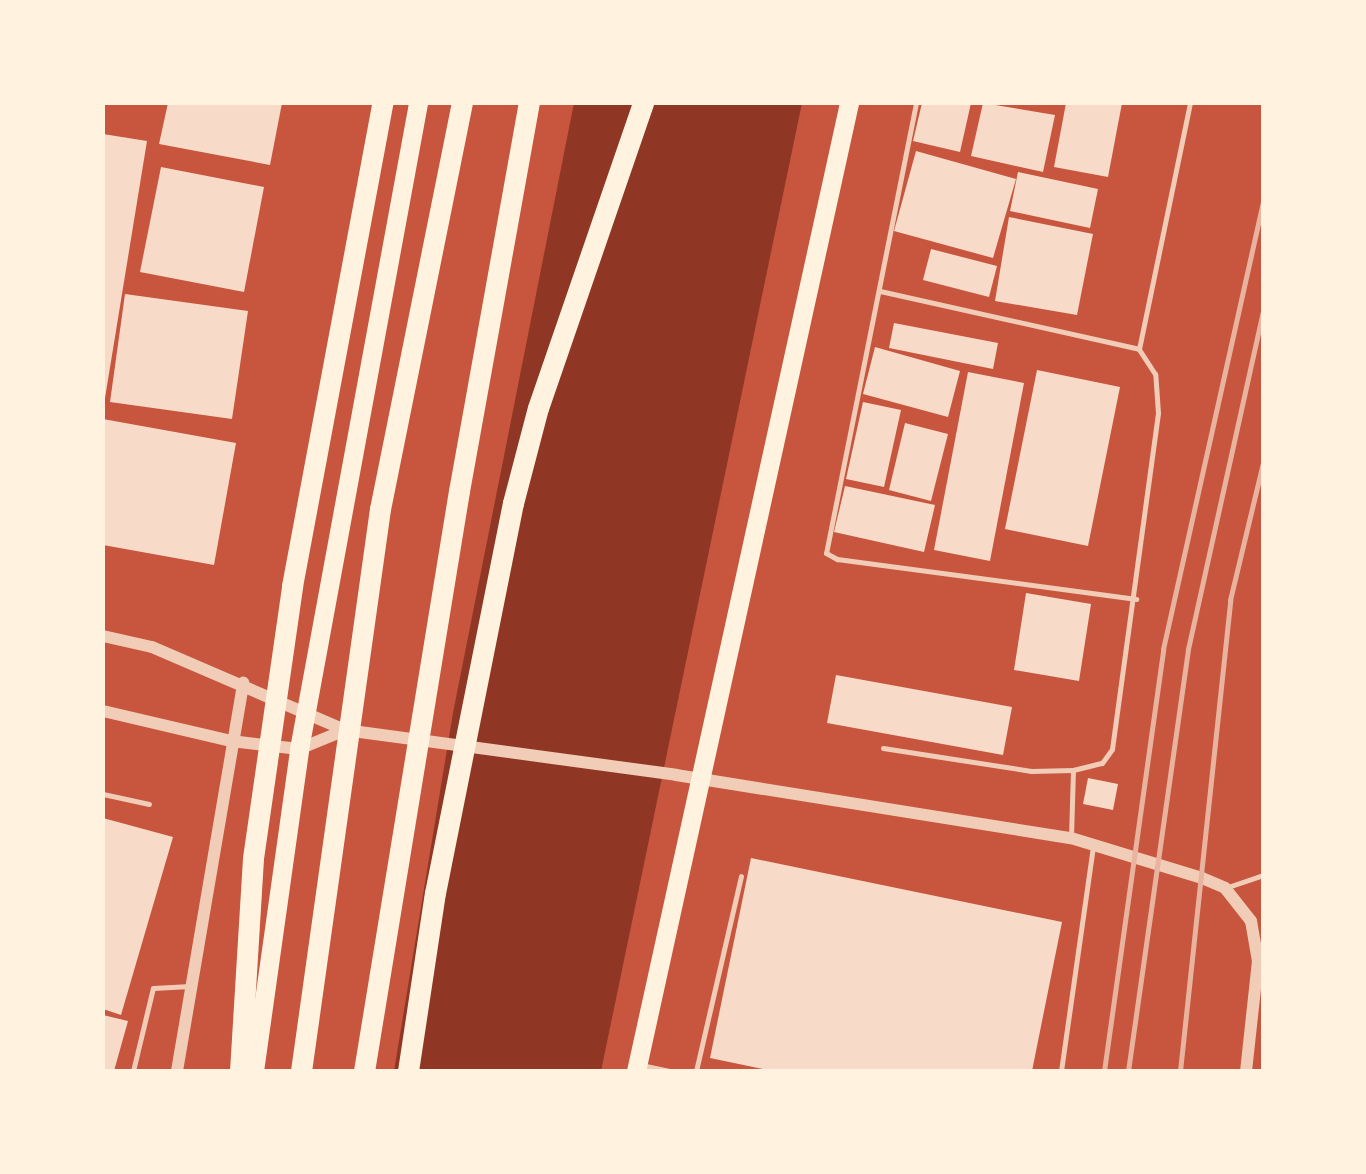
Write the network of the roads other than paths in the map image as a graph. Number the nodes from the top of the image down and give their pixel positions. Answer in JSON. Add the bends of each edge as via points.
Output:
{"nodes":[{"id":1,"x":382,"y":103,"type":"edge"},
{"id":2,"x":462,"y":103,"type":"edge"},
{"id":3,"x":529,"y":103,"type":"edge"},
{"id":4,"x":643,"y":103,"type":"edge"},
{"id":5,"x":849,"y":103,"type":"edge"},
{"id":6,"x":916,"y":103,"type":"edge"},
{"id":7,"x":1190,"y":103,"type":"edge"},
{"id":8,"x":415,"y":106,"type":"edge"},
{"id":9,"x":880,"y":291,"type":"junction"},
{"id":10,"x":1139,"y":349,"type":"junction"},
{"id":11,"x":1136,"y":599,"type":"junction"},
{"id":12,"x":103,"y":636,"type":"edge"},
{"id":13,"x":243,"y":683,"type":"junction"},
{"id":14,"x":306,"y":710,"type":"junction"},
{"id":15,"x":103,"y":711,"type":"edge"},
{"id":16,"x":345,"y":730,"type":"junction"},
{"id":17,"x":231,"y":741,"type":"junction"},
{"id":18,"x":883,"y":748,"type":"dead end"},
{"id":19,"x":299,"y":749,"type":"junction"},
{"id":20,"x":1073,"y":770,"type":"junction"},
{"id":21,"x":700,"y":779,"type":"junction"},
{"id":22,"x":103,"y":794,"type":"edge"},
{"id":23,"x":149,"y":804,"type":"dead end"},
{"id":24,"x":1071,"y":838,"type":"junction"},
{"id":25,"x":1093,"y":843,"type":"junction"},
{"id":26,"x":1263,"y":875,"type":"edge"},
{"id":27,"x":741,"y":876,"type":"dead end"},
{"id":28,"x":1225,"y":888,"type":"junction"},
{"id":29,"x":194,"y":987,"type":"junction"},
{"id":30,"x":637,"y":1068,"type":"edge"},
{"id":31,"x":133,"y":1071,"type":"edge"},
{"id":32,"x":177,"y":1071,"type":"edge"},
{"id":33,"x":240,"y":1071,"type":"edge"},
{"id":34,"x":254,"y":1071,"type":"edge"},
{"id":35,"x":301,"y":1071,"type":"edge"},
{"id":36,"x":364,"y":1071,"type":"edge"},
{"id":37,"x":408,"y":1071,"type":"edge"},
{"id":38,"x":669,"y":1071,"type":"edge"},
{"id":39,"x":696,"y":1071,"type":"edge"},
{"id":40,"x":1061,"y":1071,"type":"edge"},
{"id":41,"x":1247,"y":1071,"type":"edge"}],
"edges":[{"from":1,"to":33,"type":"highway","via":[[292,586],[253,858]]},
{"from":2,"to":35,"type":"highway","via":[[380,509]]},
{"from":3,"to":36,"type":"highway","via":[[459,491]]},
{"from":4,"to":37,"type":"highway","via":[[538,408],[513,503],[435,893]]},
{"from":5,"to":21,"type":"highway"},
{"from":6,"to":9,"type":"lane"},
{"from":7,"to":10,"type":"lane"},
{"from":8,"to":14,"type":"highway"},
{"from":9,"to":10,"type":"lane"},
{"from":9,"to":11,"type":"lane","via":[[826,552],[837,559]]},
{"from":10,"to":11,"type":"lane","via":[[1155,374],[1158,413]]},
{"from":11,"to":20,"type":"lane","via":[[1112,749],[1102,763]]},
{"from":12,"to":13,"type":"street","via":[[152,647]]},
{"from":13,"to":14,"type":"street"},
{"from":13,"to":17,"type":"street"},
{"from":14,"to":16,"type":"street"},
{"from":14,"to":19,"type":"highway"},
{"from":15,"to":17,"type":"street"},
{"from":16,"to":19,"type":"street"},
{"from":16,"to":21,"type":"street"},
{"from":17,"to":19,"type":"street"},
{"from":17,"to":29,"type":"street"},
{"from":18,"to":20,"type":"lane","via":[[1031,771]]},
{"from":19,"to":34,"type":"highway"},
{"from":20,"to":24,"type":"lane"},
{"from":21,"to":24,"type":"street"},
{"from":21,"to":30,"type":"highway"},
{"from":22,"to":23,"type":"lane"},
{"from":24,"to":25,"type":"street"},
{"from":25,"to":28,"type":"street"},
{"from":25,"to":40,"type":"lane"},
{"from":26,"to":28,"type":"lane"},
{"from":27,"to":39,"type":"lane"},
{"from":28,"to":41,"type":"street","via":[[1251,921],[1258,961]]},
{"from":29,"to":31,"type":"lane","via":[[153,988]]},
{"from":29,"to":32,"type":"street"},
{"from":30,"to":38,"type":"lane"}]}
